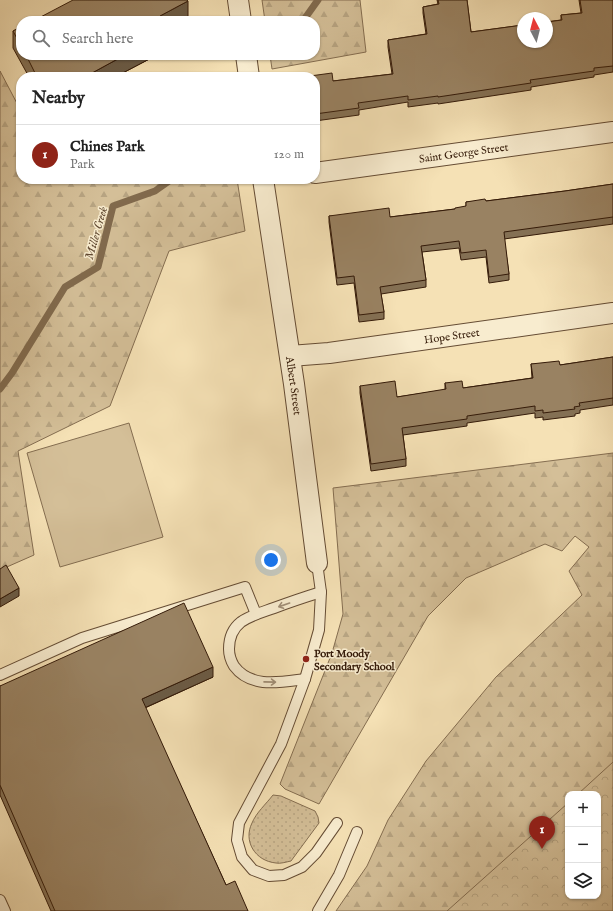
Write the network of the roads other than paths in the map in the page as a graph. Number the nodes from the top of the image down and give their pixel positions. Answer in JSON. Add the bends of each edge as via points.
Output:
{"nodes":[{"id":1,"x":238,"y":0,"type":"edge"},
{"id":2,"x":240,"y":16,"type":"edge"},
{"id":3,"x":247,"y":60,"type":"edge"},
{"id":4,"x":248,"y":72,"type":"edge"},
{"id":5,"x":613,"y":132,"type":"edge"},
{"id":6,"x":320,"y":172,"type":"edge"},
{"id":7,"x":267,"y":184,"type":"edge"},
{"id":8,"x":613,"y":313,"type":"edge"},
{"id":9,"x":290,"y":356,"type":"junction"},
{"id":10,"x":318,"y":563,"type":"joint"},
{"id":11,"x":321,"y":592,"type":"junction"},
{"id":12,"x":256,"y":614,"type":"junction"},
{"id":13,"x":0,"y":675,"type":"edge"},
{"id":14,"x":305,"y":679,"type":"junction"},
{"id":15,"x":337,"y":823,"type":"dead end"},
{"id":16,"x":357,"y":832,"type":"dead end"},
{"id":17,"x":0,"y":900,"type":"edge"},
{"id":18,"x":5,"y":911,"type":"edge"},
{"id":19,"x":318,"y":911,"type":"edge"}],
"edges":[{"from":1,"to":2,"type":"street"},
{"from":3,"to":4,"type":"street"},
{"from":5,"to":6,"type":"street","name":"Saint George Street"},
{"from":7,"to":9,"type":"street","name":"Albert Street"},
{"from":8,"to":9,"type":"street","name":"Hope Street","via":[[329,353]]},
{"from":9,"to":10,"type":"street","name":"Albert Street"},
{"from":10,"to":11,"type":"lane","name":"Albert Street"},
{"from":11,"to":12,"type":"lane","one_way":true},
{"from":11,"to":14,"type":"lane","name":"Albert Street","via":[[319,630]]},
{"from":12,"to":13,"type":"lane","via":[[245,587],[82,638]]},
{"from":12,"to":14,"type":"lane","one_way":true,"via":[[242,621],[230,636],[229,652],[238,671],[261,682]]},
{"from":14,"to":15,"type":"lane","name":"Albert Street","via":[[281,744],[239,823],[237,840],[242,857],[253,870],[269,876],[284,875],[302,867],[316,853]]},
{"from":16,"to":19,"type":"lane","via":[[339,875]]},
{"from":17,"to":18,"type":"lane"}]}
